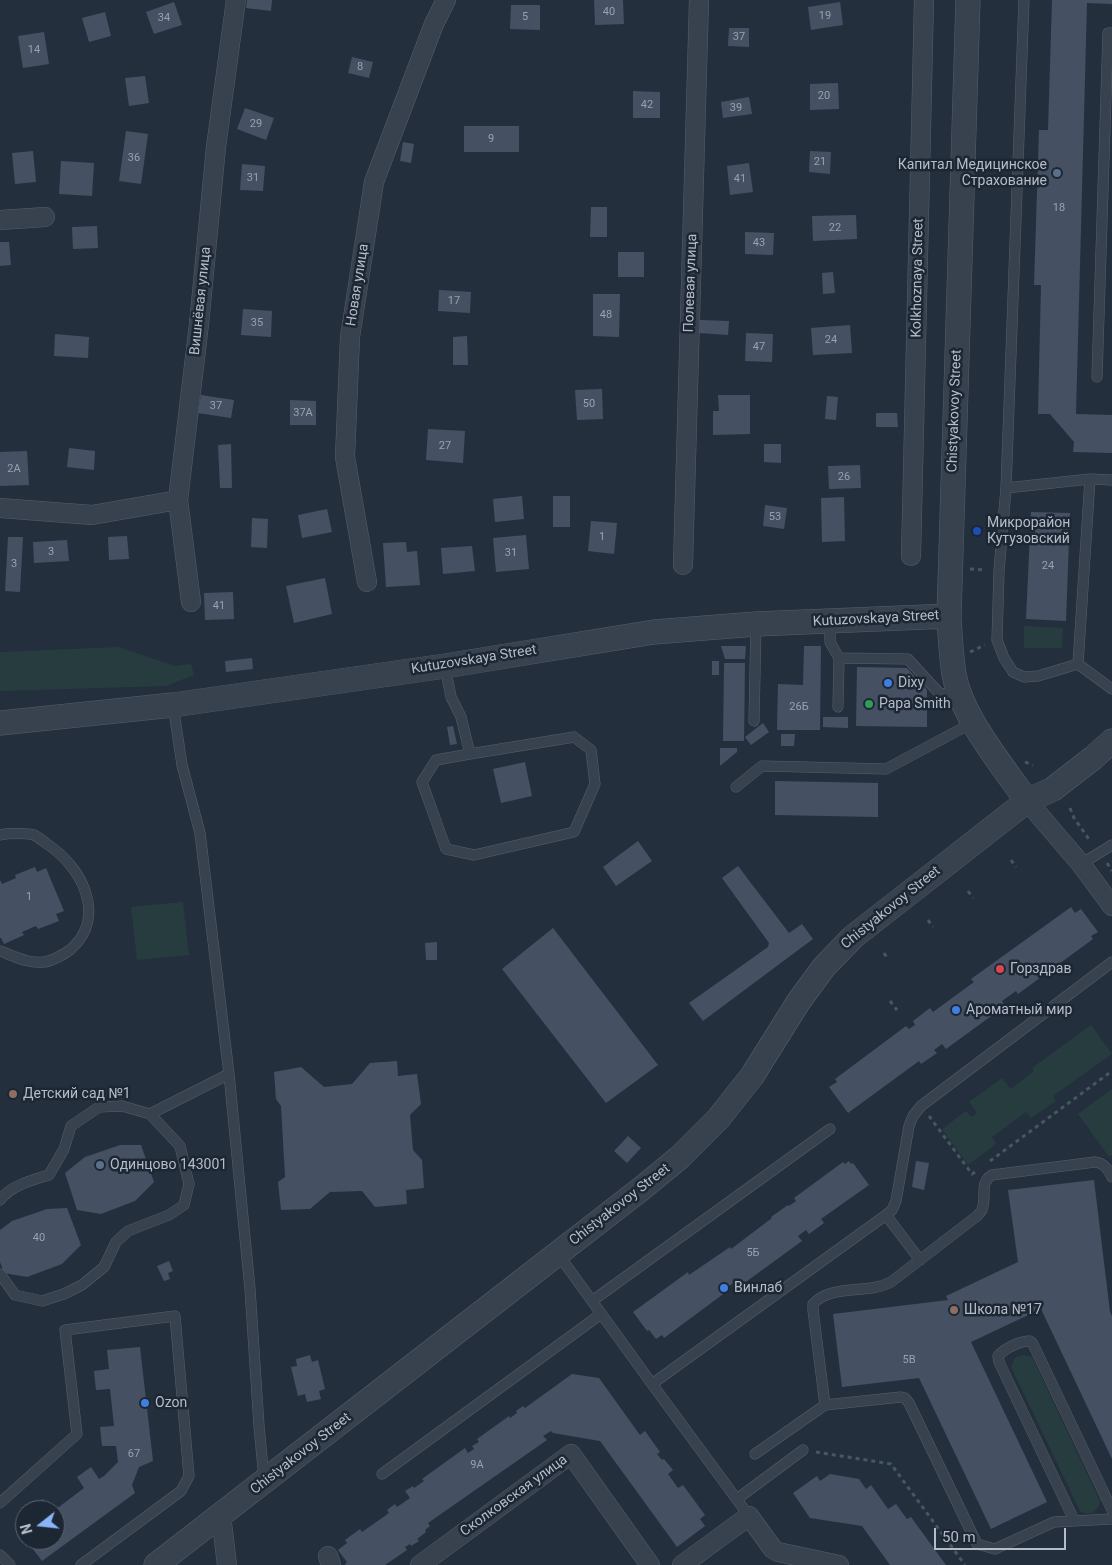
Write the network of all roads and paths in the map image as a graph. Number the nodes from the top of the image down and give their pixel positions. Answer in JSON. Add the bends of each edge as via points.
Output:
{"nodes":[{"id":1,"x":236,"y":0,"type":"edge"},
{"id":2,"x":446,"y":0,"type":"edge"},
{"id":3,"x":699,"y":0,"type":"edge"},
{"id":4,"x":924,"y":0,"type":"edge"},
{"id":5,"x":968,"y":0,"type":"edge"},
{"id":6,"x":1024,"y":0,"type":"edge"},
{"id":7,"x":1112,"y":33,"type":"edge"},
{"id":8,"x":45,"y":217,"type":"dead end"},
{"id":9,"x":0,"y":220,"type":"edge"},
{"id":10,"x":1097,"y":377,"type":"dead end"},
{"id":11,"x":1090,"y":479,"type":"junction"},
{"id":12,"x":1112,"y":480,"type":"edge"},
{"id":13,"x":1006,"y":488,"type":"junction"},
{"id":14,"x":178,"y":500,"type":"junction"},
{"id":15,"x":0,"y":508,"type":"edge"},
{"id":16,"x":911,"y":556,"type":"dead end"},
{"id":17,"x":683,"y":565,"type":"dead end"},
{"id":18,"x":969,"y":569,"type":"dead end"},
{"id":19,"x":999,"y":571,"type":"junction"},
{"id":20,"x":367,"y":582,"type":"dead end"},
{"id":21,"x":191,"y":602,"type":"dead end"},
{"id":22,"x":949,"y":616,"type":"junction"},
{"id":23,"x":830,"y":621,"type":"junction"},
{"id":24,"x":756,"y":624,"type":"junction"},
{"id":25,"x":997,"y":640,"type":"junction"},
{"id":26,"x":967,"y":654,"type":"dead end"},
{"id":27,"x":839,"y":658,"type":"junction"},
{"id":28,"x":1078,"y":664,"type":"junction"},
{"id":29,"x":445,"y":666,"type":"junction"},
{"id":30,"x":1112,"y":689,"type":"edge"},
{"id":31,"x":960,"y":692,"type":"junction"},
{"id":32,"x":173,"y":705,"type":"junction"},
{"id":33,"x":838,"y":707,"type":"dead end"},
{"id":34,"x":754,"y":721,"type":"dead end"},
{"id":35,"x":974,"y":722,"type":"junction"},
{"id":36,"x":0,"y":724,"type":"edge"},
{"id":37,"x":1112,"y":740,"type":"edge"},
{"id":38,"x":470,"y":754,"type":"junction"},
{"id":39,"x":736,"y":786,"type":"dead end"},
{"id":40,"x":1027,"y":801,"type":"junction"},
{"id":41,"x":1070,"y":808,"type":"dead end"},
{"id":42,"x":0,"y":835,"type":"edge"},
{"id":43,"x":1112,"y":845,"type":"edge"},
{"id":44,"x":1100,"y":852,"type":"junction"},
{"id":45,"x":1011,"y":860,"type":"dead end"},
{"id":46,"x":1081,"y":864,"type":"junction"},
{"id":47,"x":1016,"y":867,"type":"dead end"},
{"id":48,"x":1112,"y":871,"type":"edge"},
{"id":49,"x":968,"y":891,"type":"dead end"},
{"id":50,"x":973,"y":898,"type":"dead end"},
{"id":51,"x":1112,"y":906,"type":"edge"},
{"id":52,"x":928,"y":920,"type":"dead end"},
{"id":53,"x":933,"y":927,"type":"dead end"},
{"id":54,"x":0,"y":951,"type":"edge"},
{"id":55,"x":884,"y":953,"type":"dead end"},
{"id":56,"x":888,"y":959,"type":"dead end"},
{"id":57,"x":1112,"y":962,"type":"edge"},
{"id":58,"x":890,"y":1000,"type":"dead end"},
{"id":59,"x":897,"y":1010,"type":"dead end"},
{"id":60,"x":1112,"y":1071,"type":"edge"},
{"id":61,"x":229,"y":1074,"type":"junction"},
{"id":62,"x":921,"y":1106,"type":"junction"},
{"id":63,"x":150,"y":1114,"type":"junction"},
{"id":64,"x":830,"y":1129,"type":"dead end"},
{"id":65,"x":987,"y":1163,"type":"dead end"},
{"id":66,"x":980,"y":1169,"type":"dead end"},
{"id":67,"x":1112,"y":1177,"type":"edge"},
{"id":68,"x":0,"y":1200,"type":"edge"},
{"id":69,"x":886,"y":1215,"type":"junction"},
{"id":70,"x":558,"y":1254,"type":"junction"},
{"id":71,"x":920,"y":1260,"type":"junction"},
{"id":72,"x":0,"y":1274,"type":"edge"},
{"id":73,"x":592,"y":1301,"type":"junction"},
{"id":74,"x":601,"y":1314,"type":"junction"},
{"id":75,"x":652,"y":1384,"type":"junction"},
{"id":76,"x":825,"y":1405,"type":"junction"},
{"id":77,"x":803,"y":1450,"type":"joint"},
{"id":78,"x":755,"y":1454,"type":"dead end"},
{"id":79,"x":382,"y":1474,"type":"dead end"},
{"id":80,"x":265,"y":1482,"type":"junction"},
{"id":81,"x":737,"y":1499,"type":"junction"},
{"id":82,"x":0,"y":1503,"type":"edge"},
{"id":83,"x":1112,"y":1510,"type":"edge"},
{"id":84,"x":221,"y":1515,"type":"junction"},
{"id":85,"x":749,"y":1516,"type":"junction"},
{"id":86,"x":1112,"y":1519,"type":"edge"},
{"id":87,"x":1074,"y":1520,"type":"junction"},
{"id":88,"x":0,"y":1555,"type":"edge"},
{"id":89,"x":160,"y":1562,"type":"edge"},
{"id":90,"x":10,"y":1565,"type":"edge"},
{"id":91,"x":81,"y":1565,"type":"edge"},
{"id":92,"x":227,"y":1565,"type":"edge"},
{"id":93,"x":420,"y":1565,"type":"edge"},
{"id":94,"x":650,"y":1565,"type":"edge"},
{"id":95,"x":682,"y":1565,"type":"edge"},
{"id":96,"x":839,"y":1565,"type":"edge"},
{"id":97,"x":965,"y":1565,"type":"edge"}],
"edges":[{"from":1,"to":14,"type":"street","name":"Вишнёвая улица","via":[[216,147]]},
{"from":2,"to":20,"type":"street","name":"Новая улица","via":[[374,182],[350,337],[345,457]]},
{"from":3,"to":17,"type":"street","name":"Полевая улица"},
{"from":4,"to":16,"type":"street","name":"Kolkhoznaya Street"},
{"from":5,"to":22,"type":"street","name":"Chistyakovoy Street"},
{"from":6,"to":13,"type":"lane"},
{"from":7,"to":10,"type":"lane","via":[[1108,33]]},
{"from":8,"to":9,"type":"street"},
{"from":11,"to":12,"type":"lane"},
{"from":11,"to":13,"type":"lane"},
{"from":11,"to":28,"type":"lane"},
{"from":13,"to":19,"type":"lane"},
{"from":14,"to":15,"type":"street","via":[[92,515]]},
{"from":14,"to":21,"type":"street","name":"Вишнёвая улица"},
{"from":18,"to":19,"type":"path"},
{"from":19,"to":25,"type":"lane"},
{"from":22,"to":23,"type":"street","name":"Kutuzovskaya Street"},
{"from":22,"to":31,"type":"street","name":"Chistyakovoy Street","via":[[954,675]]},
{"from":23,"to":24,"type":"street","name":"Kutuzovskaya Street"},
{"from":23,"to":27,"type":"lane","via":[[830,642]]},
{"from":24,"to":29,"type":"street","name":"Kutuzovskaya Street","via":[[654,632]]},
{"from":24,"to":34,"type":"lane"},
{"from":25,"to":26,"type":"path"},
{"from":25,"to":28,"type":"lane","via":[[1013,672],[1024,677]]},
{"from":27,"to":31,"type":"lane","via":[[908,659],[940,694]]},
{"from":27,"to":33,"type":"lane"},
{"from":28,"to":30,"type":"lane"},
{"from":29,"to":32,"type":"street","name":"Kutuzovskaya Street"},
{"from":29,"to":38,"type":"lane","via":[[451,697],[461,717]]},
{"from":31,"to":35,"type":"street","name":"Chistyakovoy Street"},
{"from":32,"to":36,"type":"street","name":"Kutuzovskaya Street"},
{"from":32,"to":61,"type":"lane","via":[[182,765],[200,833]]},
{"from":35,"to":39,"type":"lane","via":[[886,769],[762,766]]},
{"from":35,"to":40,"type":"street","name":"Chistyakovoy Street"},
{"from":37,"to":40,"type":"street","name":"Chistyakovoy Street","via":[[1053,789]]},
{"from":38,"to":38,"type":"lane","via":[[574,737],[591,750],[595,784],[574,832],[474,855],[446,849],[422,782],[436,760]]},
{"from":40,"to":46,"type":"street"},
{"from":40,"to":70,"type":"street","name":"Chistyakovoy Street","via":[[852,937],[824,967],[752,1076],[718,1119],[680,1157]]},
{"from":41,"to":44,"type":"path"},
{"from":42,"to":54,"type":"lane","via":[[34,835],[54,848],[72,866],[84,886],[89,909],[88,925],[66,953],[45,962],[25,961]]},
{"from":43,"to":44,"type":"lane"},
{"from":44,"to":46,"type":"lane"},
{"from":44,"to":48,"type":"path"},
{"from":45,"to":47,"type":"path"},
{"from":46,"to":51,"type":"street"},
{"from":49,"to":50,"type":"path"},
{"from":52,"to":53,"type":"path"},
{"from":55,"to":56,"type":"path"},
{"from":57,"to":62,"type":"lane"},
{"from":58,"to":59,"type":"path"},
{"from":60,"to":65,"type":"path"},
{"from":61,"to":63,"type":"lane"},
{"from":61,"to":80,"type":"lane"},
{"from":62,"to":66,"type":"path","via":[[972,1174]]},
{"from":62,"to":69,"type":"lane","via":[[909,1126],[896,1201]]},
{"from":63,"to":68,"type":"lane","via":[[122,1106],[99,1108],[71,1126],[64,1149],[50,1175],[23,1183]]},
{"from":63,"to":72,"type":"lane","via":[[180,1146],[189,1184],[184,1206],[128,1231],[116,1242],[104,1267],[82,1285],[64,1294],[42,1301],[15,1294]]},
{"from":64,"to":73,"type":"lane"},
{"from":67,"to":71,"type":"lane","via":[[1105,1166],[1095,1162],[992,1175],[984,1182],[984,1205],[977,1216]]},
{"from":69,"to":71,"type":"lane"},
{"from":69,"to":75,"type":"lane"},
{"from":70,"to":73,"type":"lane"},
{"from":70,"to":80,"type":"street","name":"Chistyakovoy Street"},
{"from":71,"to":76,"type":"lane","via":[[884,1286],[826,1295],[814,1304]]},
{"from":73,"to":74,"type":"lane"},
{"from":74,"to":75,"type":"lane"},
{"from":74,"to":79,"type":"lane"},
{"from":75,"to":81,"type":"lane"},
{"from":76,"to":78,"type":"lane"},
{"from":76,"to":87,"type":"lane","via":[[906,1398],[974,1540],[980,1546],[998,1548],[1050,1523]]},
{"from":77,"to":81,"type":"lane"},
{"from":77,"to":97,"type":"path","via":[[892,1464]]},
{"from":80,"to":84,"type":"street","name":"Chistyakovoy Street"},
{"from":81,"to":85,"type":"lane"},
{"from":82,"to":91,"type":"lane","via":[[77,1434],[65,1330],[175,1316],[189,1476],[181,1491]]},
{"from":83,"to":87,"type":"lane","via":[[1033,1344],[1024,1341],[1002,1351],[998,1356],[999,1362]]},
{"from":84,"to":89,"type":"street","name":"Chistyakovoy Street"},
{"from":84,"to":92,"type":"street"},
{"from":85,"to":95,"type":"street"},
{"from":85,"to":96,"type":"street","via":[[778,1552]]},
{"from":86,"to":87,"type":"lane"},
{"from":88,"to":90,"type":"lane"},
{"from":93,"to":94,"type":"street","name":"Сколковская улица","via":[[572,1454]]}]}
